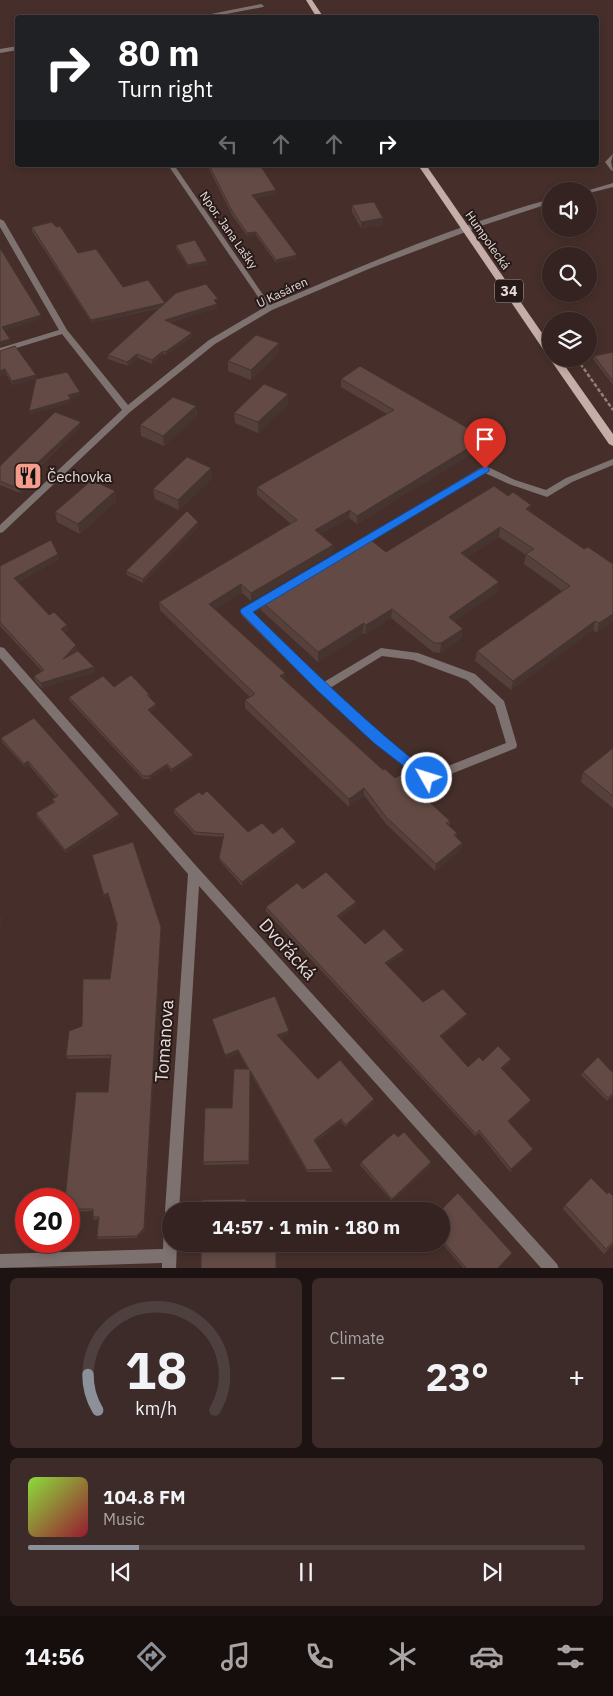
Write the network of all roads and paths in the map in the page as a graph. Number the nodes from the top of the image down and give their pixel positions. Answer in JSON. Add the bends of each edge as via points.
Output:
{"nodes":[{"id":1,"x":309,"y":0,"type":"edge"},
{"id":2,"x":261,"y":6,"type":"dead end"},
{"id":3,"x":210,"y":15,"type":"edge"},
{"id":4,"x":319,"y":15,"type":"edge"},
{"id":5,"x":15,"y":48,"type":"edge"},
{"id":6,"x":0,"y":51,"type":"edge"},
{"id":7,"x":613,"y":156,"type":"edge"},
{"id":8,"x":172,"y":167,"type":"edge"},
{"id":9,"x":423,"y":167,"type":"edge"},
{"id":10,"x":613,"y":169,"type":"edge"},
{"id":11,"x":613,"y":185,"type":"edge"},
{"id":12,"x":597,"y":189,"type":"edge"},
{"id":13,"x":542,"y":204,"type":"edge"},
{"id":14,"x":0,"y":221,"type":"edge"},
{"id":15,"x":466,"y":230,"type":"junction"},
{"id":16,"x":270,"y":308,"type":"junction"},
{"id":17,"x":64,"y":331,"type":"junction"},
{"id":18,"x":542,"y":340,"type":"edge"},
{"id":19,"x":0,"y":351,"type":"edge"},
{"id":20,"x":561,"y":367,"type":"edge"},
{"id":21,"x":583,"y":367,"type":"edge"},
{"id":22,"x":127,"y":410,"type":"junction"},
{"id":23,"x":613,"y":410,"type":"edge"},
{"id":24,"x":613,"y":442,"type":"edge"},
{"id":25,"x":613,"y":462,"type":"edge"},
{"id":26,"x":0,"y":530,"type":"edge"},
{"id":27,"x":322,"y":566,"type":"edge"},
{"id":28,"x":280,"y":591,"type":"edge"},
{"id":29,"x":0,"y":651,"type":"edge"},
{"id":30,"x":322,"y":688,"type":"junction"},
{"id":31,"x":194,"y":872,"type":"junction"},
{"id":32,"x":173,"y":1202,"type":"edge"},
{"id":33,"x":0,"y":1260,"type":"edge"},
{"id":34,"x":169,"y":1262,"type":"edge"},
{"id":35,"x":552,"y":1268,"type":"edge"}],
"edges":[{"from":1,"to":4,"type":"main road"},
{"from":2,"to":3,"type":"street"},
{"from":5,"to":6,"type":"street"},
{"from":7,"to":10,"type":"street","via":[[608,162]]},
{"from":8,"to":16,"type":"street","name":"Npor. Jana Lašky"},
{"from":9,"to":15,"type":"main road","name":"Humpolecká","number":"34"},
{"from":11,"to":12,"type":"street"},
{"from":13,"to":15,"type":"street","name":"U Kasáren"},
{"from":14,"to":17,"type":"street"},
{"from":15,"to":16,"type":"street","name":"U Kasáren","via":[[368,266]]},
{"from":15,"to":18,"type":"main road","name":"Humpolecká","number":"34"},
{"from":16,"to":22,"type":"street","name":"U Kasáren","via":[[212,342]]},
{"from":17,"to":19,"type":"street"},
{"from":17,"to":22,"type":"street"},
{"from":20,"to":24,"type":"main road"},
{"from":21,"to":23,"type":"path"},
{"from":22,"to":26,"type":"street","name":"U Kasáren"},
{"from":25,"to":27,"type":"street","via":[[569,480],[547,494],[485,469]]},
{"from":28,"to":30,"type":"street","via":[[245,612]]},
{"from":29,"to":31,"type":"street","name":"Dvořácká"},
{"from":30,"to":30,"type":"street","via":[[378,740],[427,778],[512,746],[500,704],[471,677],[414,656],[381,652]]},
{"from":31,"to":32,"type":"street","name":"Tomanova"},
{"from":31,"to":35,"type":"street","name":"Dvořácká"},
{"from":33,"to":34,"type":"street"}]}
